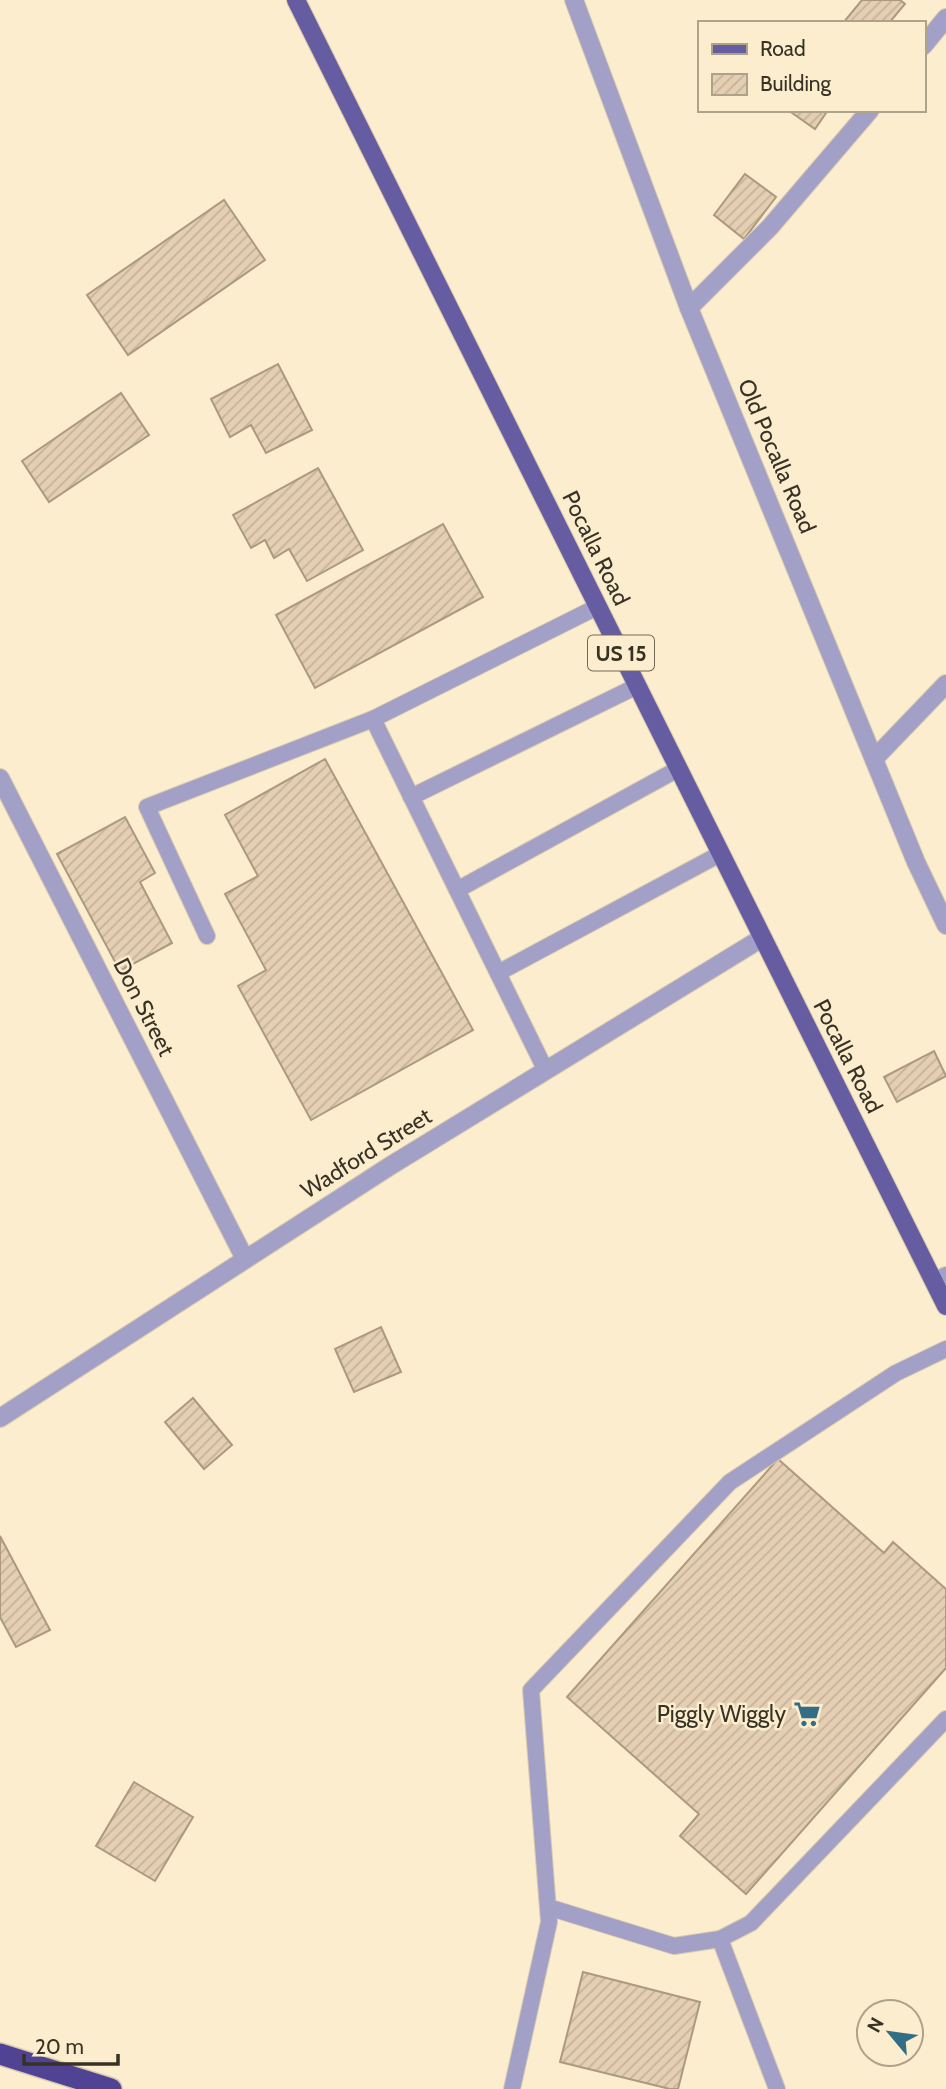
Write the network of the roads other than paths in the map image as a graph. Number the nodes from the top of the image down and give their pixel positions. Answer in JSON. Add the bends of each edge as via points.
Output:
{"nodes":[{"id":1,"x":296,"y":0,"type":"edge"},
{"id":2,"x":573,"y":0,"type":"edge"},
{"id":3,"x":946,"y":18,"type":"edge"},
{"id":4,"x":925,"y":44,"type":"edge"},
{"id":5,"x":868,"y":112,"type":"edge"},
{"id":6,"x":689,"y":309,"type":"junction"},
{"id":7,"x":597,"y":607,"type":"junction"},
{"id":8,"x":946,"y":684,"type":"edge"},
{"id":9,"x":637,"y":687,"type":"junction"},
{"id":10,"x":373,"y":719,"type":"junction"},
{"id":11,"x":873,"y":759,"type":"junction"},
{"id":12,"x":678,"y":769,"type":"junction"},
{"id":13,"x":0,"y":778,"type":"edge"},
{"id":14,"x":411,"y":797,"type":"junction"},
{"id":15,"x":720,"y":854,"type":"junction"},
{"id":16,"x":457,"y":890,"type":"junction"},
{"id":17,"x":946,"y":925,"type":"edge"},
{"id":18,"x":207,"y":936,"type":"dead end"},
{"id":19,"x":762,"y":938,"type":"junction"},
{"id":20,"x":498,"y":973,"type":"junction"},
{"id":21,"x":546,"y":1071,"type":"junction"},
{"id":22,"x":244,"y":1259,"type":"junction"},
{"id":23,"x":940,"y":1278,"type":"edge"},
{"id":24,"x":946,"y":1306,"type":"edge"},
{"id":25,"x":946,"y":1349,"type":"edge"},
{"id":26,"x":0,"y":1418,"type":"edge"},
{"id":27,"x":946,"y":1719,"type":"edge"},
{"id":28,"x":548,"y":1907,"type":"junction"},
{"id":29,"x":720,"y":1940,"type":"junction"},
{"id":30,"x":0,"y":2054,"type":"edge"},
{"id":31,"x":111,"y":2089,"type":"edge"},
{"id":32,"x":512,"y":2089,"type":"edge"},
{"id":33,"x":777,"y":2089,"type":"edge"}],
"edges":[{"from":1,"to":7,"type":"main road","name":"Pocalla Road","number":"US 15"},
{"from":2,"to":6,"type":"street","name":"Old Pocalla Road"},
{"from":3,"to":4,"type":"street"},
{"from":5,"to":6,"type":"street","via":[[770,227]]},
{"from":6,"to":11,"type":"street","name":"Old Pocalla Road"},
{"from":7,"to":9,"type":"main road","name":"Pocalla Road","number":"US 15"},
{"from":7,"to":10,"type":"lane"},
{"from":8,"to":11,"type":"street"},
{"from":9,"to":12,"type":"main road","name":"Pocalla Road","number":"US 15"},
{"from":9,"to":14,"type":"lane"},
{"from":10,"to":14,"type":"lane"},
{"from":10,"to":18,"type":"lane","via":[[147,807]]},
{"from":11,"to":17,"type":"street","name":"Old Pocalla Road"},
{"from":12,"to":15,"type":"main road","name":"Pocalla Road","number":"US 15"},
{"from":12,"to":16,"type":"lane"},
{"from":13,"to":22,"type":"street","name":"Don Street"},
{"from":14,"to":16,"type":"lane"},
{"from":15,"to":19,"type":"main road","name":"Pocalla Road","number":"US 15"},
{"from":15,"to":20,"type":"lane"},
{"from":16,"to":20,"type":"lane"},
{"from":19,"to":21,"type":"street","name":"Wadford Street"},
{"from":19,"to":23,"type":"main road","name":"Pocalla Road","number":"US 15"},
{"from":20,"to":21,"type":"lane"},
{"from":21,"to":22,"type":"street","name":"Wadford Street"},
{"from":22,"to":26,"type":"street","name":"Wadford Street"},
{"from":23,"to":24,"type":"main road","name":"Pocalla Road","number":"US 15"},
{"from":25,"to":28,"type":"lane","via":[[896,1373],[730,1482],[531,1689]]},
{"from":27,"to":29,"type":"lane","via":[[751,1923]]},
{"from":28,"to":29,"type":"lane","via":[[674,1945]]},
{"from":28,"to":32,"type":"lane","via":[[549,1922]]},
{"from":29,"to":33,"type":"lane"},
{"from":30,"to":31,"type":"highway"}]}
